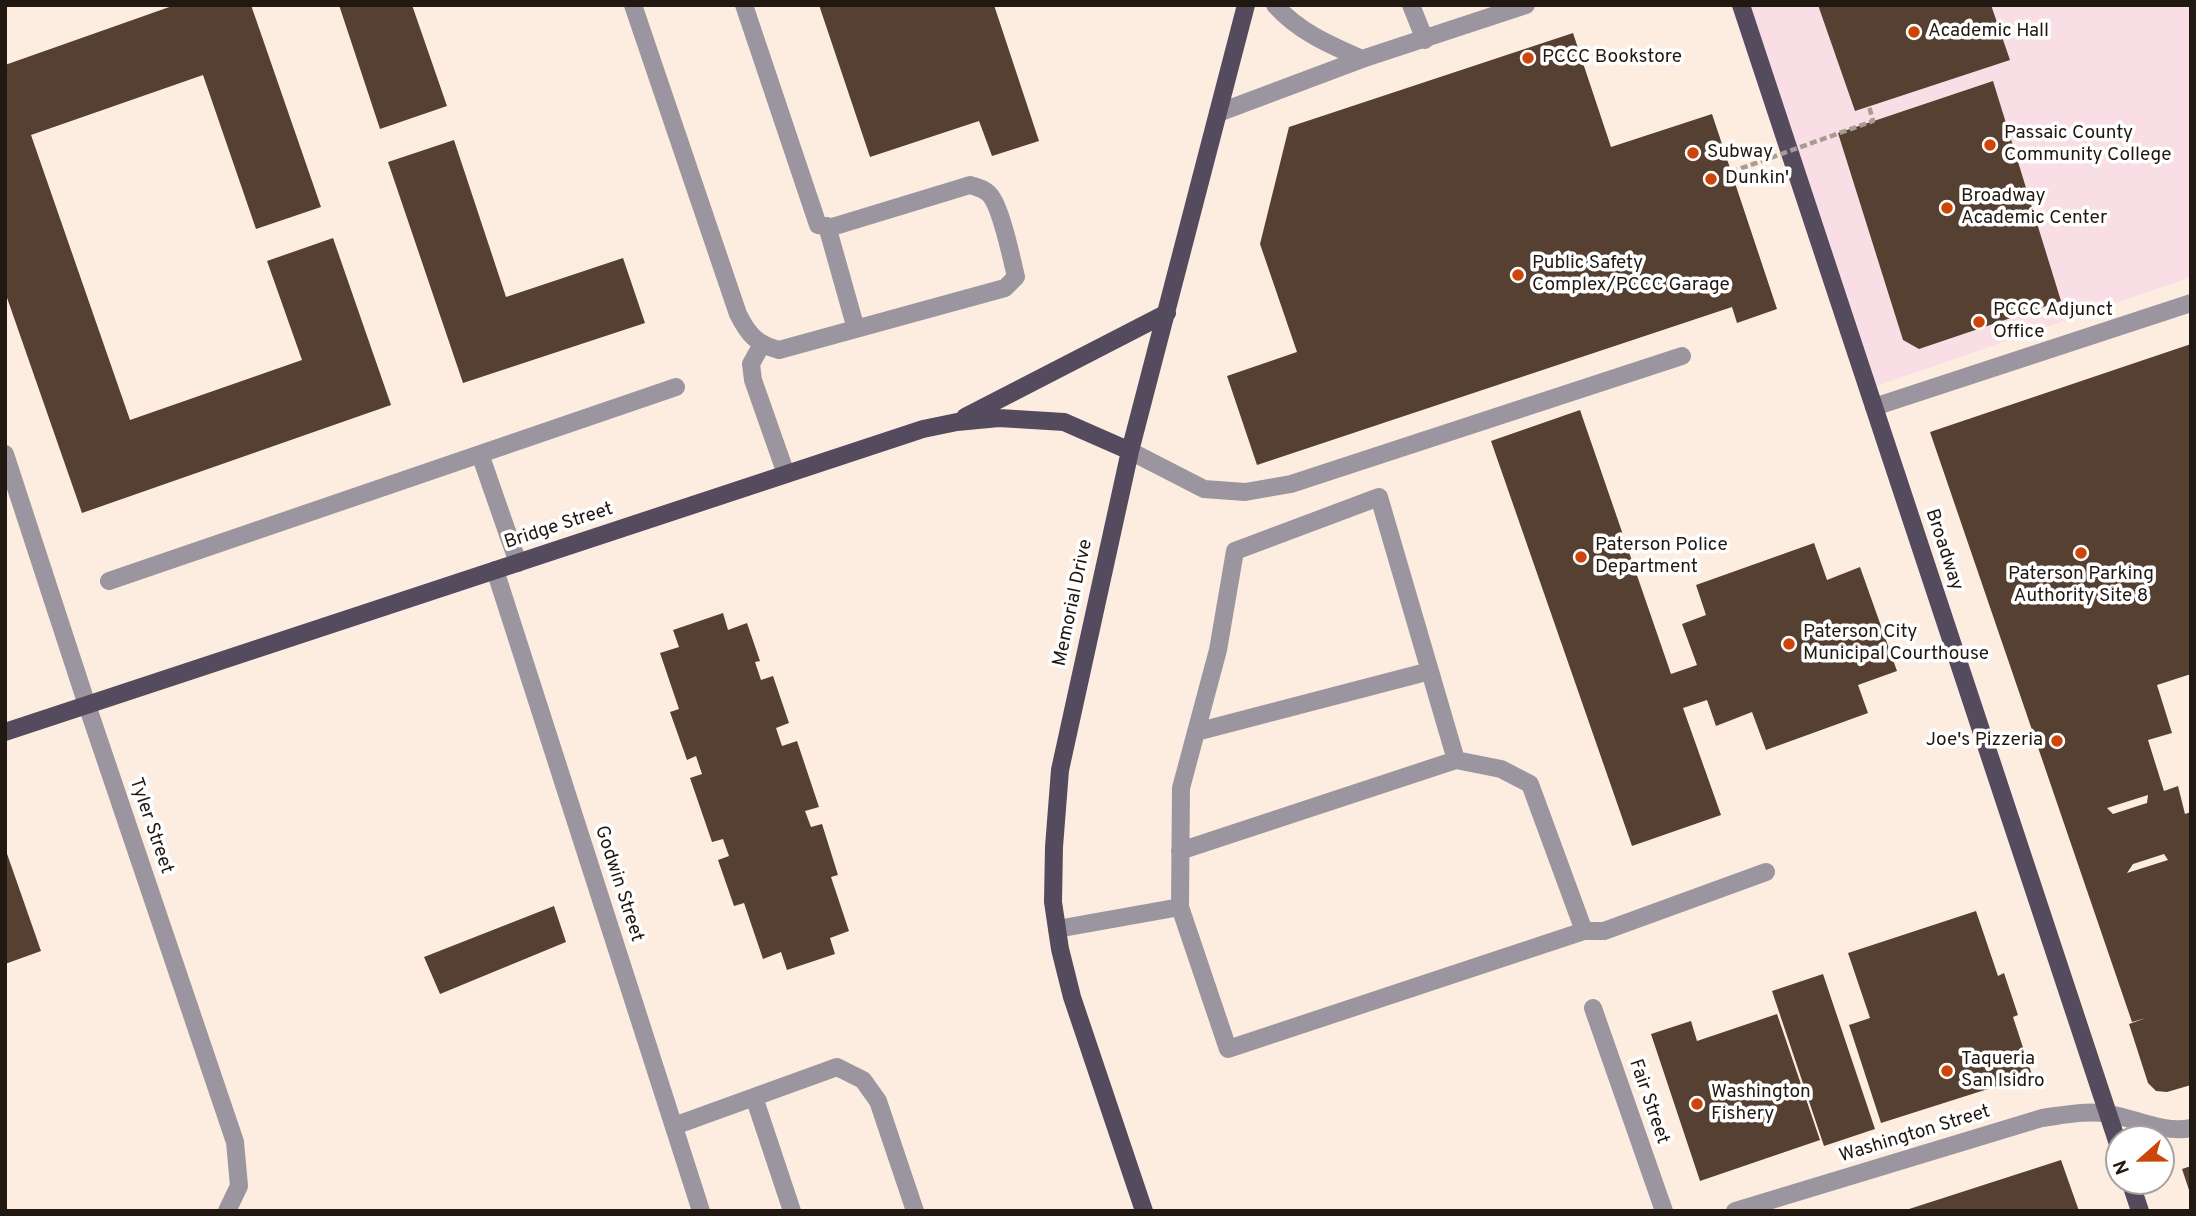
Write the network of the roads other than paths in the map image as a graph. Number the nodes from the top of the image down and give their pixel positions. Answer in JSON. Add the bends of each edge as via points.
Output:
{"nodes":[{"id":1,"x":633,"y":5,"type":"edge"},
{"id":2,"x":744,"y":5,"type":"edge"},
{"id":3,"x":1246,"y":5,"type":"edge"},
{"id":4,"x":1276,"y":5,"type":"edge"},
{"id":5,"x":1411,"y":5,"type":"edge"},
{"id":6,"x":1527,"y":5,"type":"edge"},
{"id":7,"x":1741,"y":5,"type":"edge"},
{"id":8,"x":1425,"y":40,"type":"junction"},
{"id":9,"x":1362,"y":59,"type":"junction"},
{"id":10,"x":1218,"y":113,"type":"junction"},
{"id":11,"x":827,"y":226,"type":"junction"},
{"id":12,"x":2191,"y":303,"type":"edge"},
{"id":13,"x":1167,"y":313,"type":"junction"},
{"id":14,"x":856,"y":329,"type":"junction"},
{"id":15,"x":762,"y":344,"type":"junction"},
{"id":16,"x":1682,"y":356,"type":"dead end"},
{"id":17,"x":676,"y":387,"type":"dead end"},
{"id":18,"x":1874,"y":407,"type":"junction"},
{"id":19,"x":957,"y":422,"type":"junction"},
{"id":20,"x":1129,"y":451,"type":"junction"},
{"id":21,"x":5,"y":454,"type":"edge"},
{"id":22,"x":480,"y":454,"type":"junction"},
{"id":23,"x":786,"y":474,"type":"junction"},
{"id":24,"x":518,"y":563,"type":"junction"},
{"id":25,"x":495,"y":570,"type":"junction"},
{"id":26,"x":110,"y":581,"type":"dead end"},
{"id":27,"x":1430,"y":671,"type":"junction"},
{"id":28,"x":87,"y":705,"type":"junction"},
{"id":29,"x":5,"y":732,"type":"edge"},
{"id":30,"x":1196,"y":732,"type":"junction"},
{"id":31,"x":1456,"y":760,"type":"junction"},
{"id":32,"x":1180,"y":851,"type":"junction"},
{"id":33,"x":1766,"y":872,"type":"dead end"},
{"id":34,"x":1180,"y":907,"type":"junction"},
{"id":35,"x":1057,"y":929,"type":"junction"},
{"id":36,"x":1584,"y":931,"type":"junction"},
{"id":37,"x":1593,"y":1008,"type":"dead end"},
{"id":38,"x":754,"y":1097,"type":"junction"},
{"id":39,"x":2108,"y":1114,"type":"junction"},
{"id":40,"x":2112,"y":1125,"type":"edge"},
{"id":41,"x":674,"y":1126,"type":"junction"},
{"id":42,"x":2191,"y":1128,"type":"edge"},
{"id":43,"x":227,"y":1211,"type":"edge"},
{"id":44,"x":701,"y":1211,"type":"edge"},
{"id":45,"x":792,"y":1211,"type":"edge"},
{"id":46,"x":915,"y":1211,"type":"edge"},
{"id":47,"x":1144,"y":1211,"type":"edge"},
{"id":48,"x":1664,"y":1211,"type":"edge"},
{"id":49,"x":1735,"y":1211,"type":"edge"}],
"edges":[{"from":1,"to":15,"type":"street","via":[[737,314],[750,337]]},
{"from":2,"to":11,"type":"street","via":[[811,208],[818,225]]},
{"from":3,"to":10,"type":"main road","name":"Memorial Drive"},
{"from":4,"to":9,"type":"street","via":[[1288,20]]},
{"from":5,"to":8,"type":"street"},
{"from":6,"to":8,"type":"street"},
{"from":7,"to":18,"type":"main road","name":"Broadway"},
{"from":8,"to":9,"type":"street"},
{"from":9,"to":10,"type":"street"},
{"from":10,"to":13,"type":"main road","name":"Memorial Drive"},
{"from":11,"to":14,"type":"street"},
{"from":11,"to":14,"type":"street","via":[[970,185],[992,196],[1016,277],[1005,288]]},
{"from":12,"to":18,"type":"street"},
{"from":13,"to":19,"type":"main road"},
{"from":13,"to":20,"type":"main road","name":"Memorial Drive"},
{"from":14,"to":15,"type":"street","via":[[779,350]]},
{"from":15,"to":23,"type":"street","via":[[751,364],[753,380]]},
{"from":16,"to":20,"type":"street","via":[[1291,484],[1245,492],[1203,489]]},
{"from":17,"to":22,"type":"street"},
{"from":18,"to":39,"type":"main road","name":"Broadway"},
{"from":19,"to":20,"type":"main road","name":"Bridge Street","via":[[999,418],[1064,422]]},
{"from":19,"to":23,"type":"main road","name":"Bridge Street"},
{"from":20,"to":35,"type":"main road","name":"Memorial Drive","via":[[1060,770],[1054,847]]},
{"from":21,"to":28,"type":"street","name":"Tyler Street"},
{"from":22,"to":24,"type":"street"},
{"from":22,"to":26,"type":"street"},
{"from":23,"to":24,"type":"main road","name":"Bridge Street"},
{"from":24,"to":25,"type":"main road","name":"Bridge Street"},
{"from":25,"to":28,"type":"main road","name":"Bridge Street"},
{"from":25,"to":41,"type":"street","name":"Godwin Street"},
{"from":27,"to":30,"type":"street"},
{"from":27,"to":30,"type":"street","via":[[1379,497],[1235,551],[1218,650]]},
{"from":27,"to":31,"type":"street"},
{"from":28,"to":29,"type":"main road","name":"Bridge Street"},
{"from":28,"to":43,"type":"street","name":"Tyler Street","via":[[235,1142],[239,1186]]},
{"from":30,"to":32,"type":"street","via":[[1181,788]]},
{"from":31,"to":32,"type":"street"},
{"from":31,"to":36,"type":"street","via":[[1501,769],[1530,785]]},
{"from":32,"to":34,"type":"street"},
{"from":33,"to":36,"type":"street","via":[[1604,932]]},
{"from":34,"to":35,"type":"street"},
{"from":34,"to":36,"type":"street","via":[[1228,1049]]},
{"from":35,"to":47,"type":"main road","name":"Memorial Drive","via":[[1072,997]]},
{"from":37,"to":48,"type":"street","name":"Fair Street"},
{"from":38,"to":41,"type":"street"},
{"from":38,"to":45,"type":"street"},
{"from":38,"to":46,"type":"street","via":[[837,1067],[863,1080],[878,1101]]},
{"from":39,"to":40,"type":"main road","name":"Broadway"},
{"from":39,"to":42,"type":"street","name":"Washington Street","via":[[2154,1126]]},
{"from":39,"to":49,"type":"street","name":"Washington Street","via":[[2078,1112],[2042,1118]]},
{"from":41,"to":44,"type":"street","name":"Godwin Street"}]}
